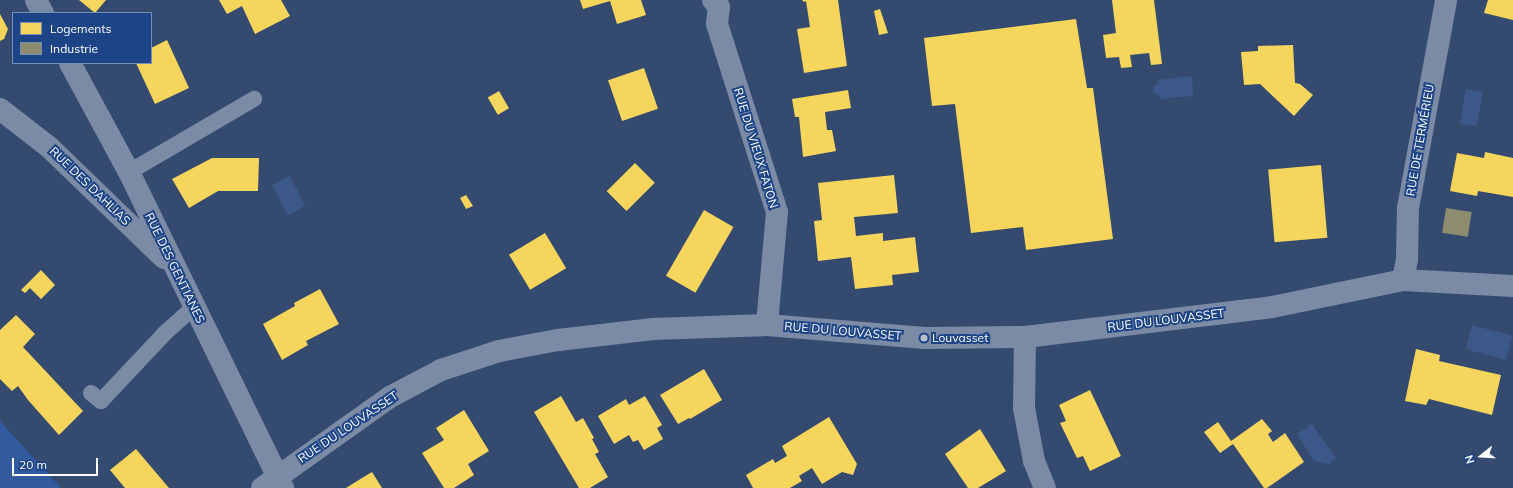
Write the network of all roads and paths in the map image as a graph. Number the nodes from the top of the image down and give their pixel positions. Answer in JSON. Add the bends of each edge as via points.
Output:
{"nodes":[{"id":1,"x":36,"y":0,"type":"edge"},
{"id":2,"x":1446,"y":0,"type":"edge"},
{"id":3,"x":720,"y":2,"type":"edge"},
{"id":4,"x":42,"y":12,"type":"edge"},
{"id":5,"x":71,"y":64,"type":"edge"},
{"id":6,"x":254,"y":98,"type":"dead end"},
{"id":7,"x":0,"y":109,"type":"edge"},
{"id":8,"x":129,"y":172,"type":"junction"},
{"id":9,"x":175,"y":268,"type":"junction"},
{"id":10,"x":1403,"y":280,"type":"junction"},
{"id":11,"x":1513,"y":286,"type":"edge"},
{"id":12,"x":194,"y":307,"type":"junction"},
{"id":13,"x":767,"y":325,"type":"junction"},
{"id":14,"x":1025,"y":337,"type":"junction"},
{"id":15,"x":91,"y":393,"type":"dead end"},
{"id":16,"x":274,"y":484,"type":"edge"},
{"id":17,"x":1045,"y":488,"type":"edge"}],
"edges":[{"from":1,"to":4,"type":"street"},
{"from":2,"to":10,"type":"street","name":"RUE DE TERMÉRIEU","via":[[1408,208],[1407,259]]},
{"from":3,"to":13,"type":"street","name":"RUE DU VIEUX FATON","via":[[717,24],[776,212]]},
{"from":5,"to":8,"type":"street","name":"RUE DES GENTIANES"},
{"from":6,"to":8,"type":"lane"},
{"from":7,"to":9,"type":"street","name":"RUE DES DAHLIAS","via":[[49,146]]},
{"from":8,"to":9,"type":"street","name":"RUE DES GENTIANES"},
{"from":9,"to":12,"type":"street","name":"RUE DES GENTIANES"},
{"from":10,"to":11,"type":"street","name":"RUE DU LOUVASSET"},
{"from":10,"to":14,"type":"street","name":"RUE DU LOUVASSET","via":[[1272,307]]},
{"from":12,"to":15,"type":"lane","via":[[165,333],[101,402]]},
{"from":12,"to":16,"type":"street","name":"RUE DES GENTIANES"},
{"from":13,"to":14,"type":"street","name":"RUE DU LOUVASSET","via":[[924,338]]},
{"from":13,"to":16,"type":"street","name":"RUE DU LOUVASSET","via":[[654,329],[558,340],[499,351],[441,370],[390,397]]},
{"from":14,"to":17,"type":"street","via":[[1024,408],[1034,461]]}]}
